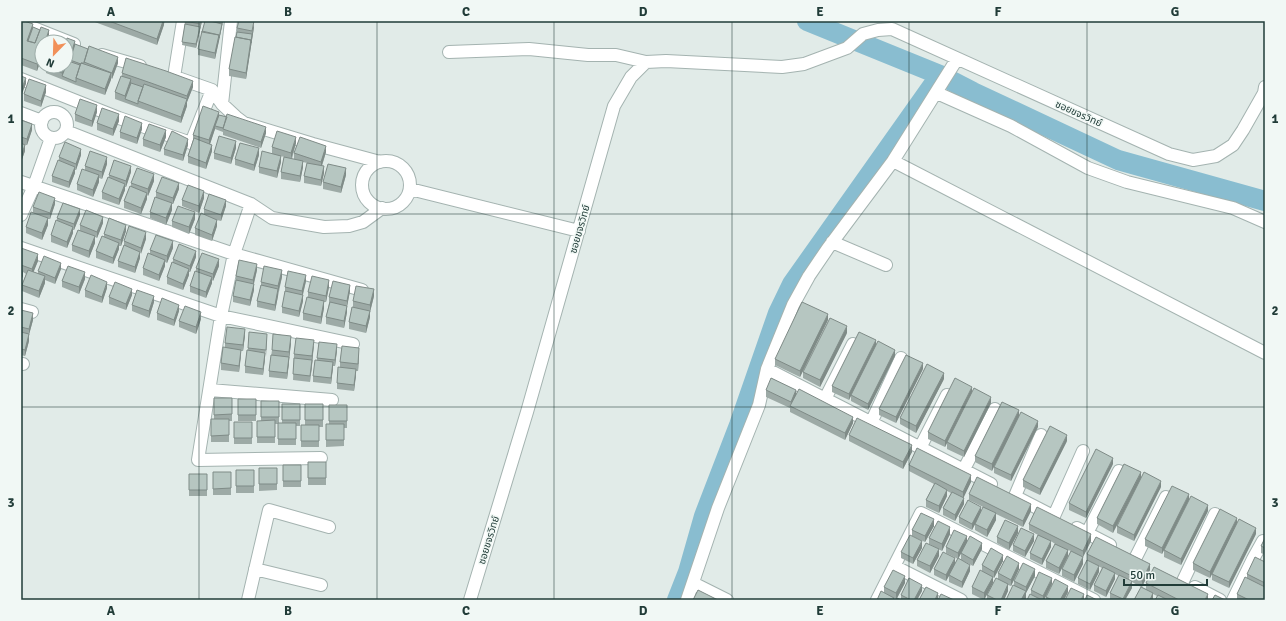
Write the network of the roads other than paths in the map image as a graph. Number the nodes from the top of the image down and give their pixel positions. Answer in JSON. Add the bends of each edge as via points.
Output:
{"nodes":[{"id":1,"x":183,"y":21,"type":"edge"},
{"id":2,"x":231,"y":21,"type":"edge"},
{"id":3,"x":21,"y":23,"type":"edge"},
{"id":4,"x":449,"y":52,"type":"dead end"},
{"id":5,"x":646,"y":62,"type":"junction"},
{"id":6,"x":955,"y":63,"type":"junction"},
{"id":7,"x":174,"y":76,"type":"junction"},
{"id":8,"x":21,"y":79,"type":"edge"},
{"id":9,"x":1265,"y":87,"type":"edge"},
{"id":10,"x":212,"y":90,"type":"junction"},
{"id":11,"x":937,"y":93,"type":"junction"},
{"id":12,"x":222,"y":104,"type":"junction"},
{"id":13,"x":21,"y":113,"type":"edge"},
{"id":14,"x":42,"y":121,"type":"junction"},
{"id":15,"x":66,"y":131,"type":"junction"},
{"id":16,"x":51,"y":138,"type":"junction"},
{"id":17,"x":893,"y":160,"type":"junction"},
{"id":18,"x":380,"y":162,"type":"junction"},
{"id":19,"x":21,"y":182,"type":"edge"},
{"id":20,"x":34,"y":186,"type":"junction"},
{"id":21,"x":410,"y":189,"type":"junction"},
{"id":22,"x":251,"y":204,"type":"junction"},
{"id":23,"x":382,"y":208,"type":"junction"},
{"id":24,"x":21,"y":215,"type":"edge"},
{"id":25,"x":1265,"y":222,"type":"edge"},
{"id":26,"x":579,"y":231,"type":"junction"},
{"id":27,"x":832,"y":242,"type":"junction"},
{"id":28,"x":21,"y":248,"type":"edge"},
{"id":29,"x":234,"y":254,"type":"junction"},
{"id":30,"x":886,"y":265,"type":"dead end"},
{"id":31,"x":362,"y":290,"type":"edge"},
{"id":32,"x":222,"y":316,"type":"junction"},
{"id":33,"x":353,"y":344,"type":"dead end"},
{"id":34,"x":853,"y":344,"type":"edge"},
{"id":35,"x":1265,"y":353,"type":"edge"},
{"id":36,"x":901,"y":358,"type":"dead end"},
{"id":37,"x":767,"y":370,"type":"junction"},
{"id":38,"x":950,"y":389,"type":"edge"},
{"id":39,"x":210,"y":390,"type":"junction"},
{"id":40,"x":825,"y":399,"type":"junction"},
{"id":41,"x":332,"y":400,"type":"dead end"},
{"id":42,"x":994,"y":409,"type":"dead end"},
{"id":43,"x":871,"y":423,"type":"junction"},
{"id":44,"x":1041,"y":435,"type":"dead end"},
{"id":45,"x":920,"y":448,"type":"junction"},
{"id":46,"x":1083,"y":451,"type":"dead end"},
{"id":47,"x":321,"y":458,"type":"dead end"},
{"id":48,"x":963,"y":471,"type":"junction"},
{"id":49,"x":1119,"y":471,"type":"edge"},
{"id":50,"x":1015,"y":496,"type":"junction"},
{"id":51,"x":1166,"y":497,"type":"edge"},
{"id":52,"x":1215,"y":514,"type":"dead end"},
{"id":53,"x":1054,"y":516,"type":"junction"},
{"id":54,"x":329,"y":527,"type":"dead end"},
{"id":55,"x":1087,"y":533,"type":"junction"},
{"id":56,"x":1263,"y":541,"type":"edge"},
{"id":57,"x":1129,"y":554,"type":"junction"},
{"id":58,"x":1253,"y":559,"type":"junction"},
{"id":59,"x":1149,"y":564,"type":"edge"},
{"id":60,"x":1265,"y":565,"type":"edge"},
{"id":61,"x":894,"y":566,"type":"junction"},
{"id":62,"x":255,"y":569,"type":"junction"},
{"id":63,"x":1169,"y":574,"type":"edge"},
{"id":64,"x":1183,"y":581,"type":"junction"},
{"id":65,"x":692,"y":583,"type":"junction"},
{"id":66,"x":321,"y":585,"type":"dead end"},
{"id":67,"x":248,"y":600,"type":"edge"},
{"id":68,"x":470,"y":600,"type":"edge"},
{"id":69,"x":687,"y":600,"type":"edge"},
{"id":70,"x":727,"y":600,"type":"edge"},
{"id":71,"x":877,"y":600,"type":"edge"},
{"id":72,"x":961,"y":600,"type":"edge"},
{"id":73,"x":1094,"y":600,"type":"edge"},
{"id":74,"x":1220,"y":600,"type":"edge"},
{"id":75,"x":1233,"y":600,"type":"edge"}],
"edges":[{"from":1,"to":7,"type":"street"},
{"from":2,"to":12,"type":"street"},
{"from":3,"to":7,"type":"street","via":[[89,50]]},
{"from":4,"to":5,"type":"street","via":[[529,50],[616,55]]},
{"from":5,"to":6,"type":"street","name":"ซอยขจรวิทย์","via":[[782,67],[804,64],[846,48],[863,34],[892,29]]},
{"from":5,"to":26,"type":"street","name":"ซอยขจรวิทย์","via":[[631,77],[614,106]]},
{"from":6,"to":9,"type":"street","name":"ซอยขจรวิทย์","via":[[1169,154],[1193,160],[1216,156],[1233,145],[1264,93]]},
{"from":6,"to":11,"type":"street"},
{"from":7,"to":10,"type":"street"},
{"from":8,"to":10,"type":"street","via":[[191,143]]},
{"from":10,"to":12,"type":"street"},
{"from":11,"to":17,"type":"street"},
{"from":11,"to":25,"type":"street","via":[[1011,126],[1088,168],[1127,182],[1233,208]]},
{"from":12,"to":18,"type":"street","via":[[244,123]]},
{"from":13,"to":14,"type":"street"},
{"from":14,"to":15,"type":"street","via":[[51,113],[59,113],[66,119]]},
{"from":14,"to":16,"type":"street","via":[[42,130]]},
{"from":15,"to":16,"type":"street","via":[[60,137]]},
{"from":15,"to":22,"type":"street"},
{"from":16,"to":20,"type":"street"},
{"from":17,"to":27,"type":"street"},
{"from":17,"to":35,"type":"street"},
{"from":18,"to":21,"type":"street","via":[[396,163],[403,168],[408,174]]},
{"from":18,"to":23,"type":"street","via":[[367,171],[362,186],[369,201]]},
{"from":19,"to":20,"type":"street"},
{"from":20,"to":24,"type":"street"},
{"from":20,"to":29,"type":"street"},
{"from":21,"to":23,"type":"street","via":[[403,202],[389,209]]},
{"from":21,"to":26,"type":"street"},
{"from":22,"to":23,"type":"street","via":[[272,218],[324,227],[349,226],[363,222]]},
{"from":22,"to":29,"type":"street"},
{"from":26,"to":68,"type":"street","name":"ซอยขจรวิทย์"},
{"from":27,"to":30,"type":"street"},
{"from":27,"to":37,"type":"street","via":[[809,276],[794,305]]},
{"from":28,"to":32,"type":"street"},
{"from":29,"to":31,"type":"street"},
{"from":29,"to":32,"type":"street"},
{"from":32,"to":33,"type":"street"},
{"from":32,"to":39,"type":"street"},
{"from":34,"to":40,"type":"street"},
{"from":36,"to":43,"type":"street"},
{"from":37,"to":40,"type":"street"},
{"from":37,"to":65,"type":"street","via":[[759,405],[718,508]]},
{"from":38,"to":45,"type":"street"},
{"from":39,"to":41,"type":"street"},
{"from":39,"to":47,"type":"street","via":[[198,460]]},
{"from":40,"to":43,"type":"street"},
{"from":42,"to":48,"type":"street"},
{"from":43,"to":45,"type":"street"},
{"from":44,"to":50,"type":"street"},
{"from":45,"to":48,"type":"street"},
{"from":46,"to":53,"type":"street"},
{"from":48,"to":50,"type":"street"},
{"from":49,"to":55,"type":"street"},
{"from":50,"to":53,"type":"street"},
{"from":51,"to":57,"type":"street"},
{"from":52,"to":64,"type":"street"},
{"from":53,"to":55,"type":"street"},
{"from":54,"to":62,"type":"street","via":[[269,510]]},
{"from":55,"to":57,"type":"street"},
{"from":56,"to":58,"type":"street"},
{"from":57,"to":59,"type":"street"},
{"from":58,"to":60,"type":"street"},
{"from":58,"to":75,"type":"street"},
{"from":61,"to":71,"type":"street"},
{"from":61,"to":72,"type":"street"},
{"from":61,"to":73,"type":"street","via":[[921,513]]},
{"from":62,"to":66,"type":"street"},
{"from":62,"to":67,"type":"street"},
{"from":63,"to":64,"type":"street"},
{"from":64,"to":74,"type":"street"},
{"from":65,"to":69,"type":"street"},
{"from":65,"to":70,"type":"street"}]}
